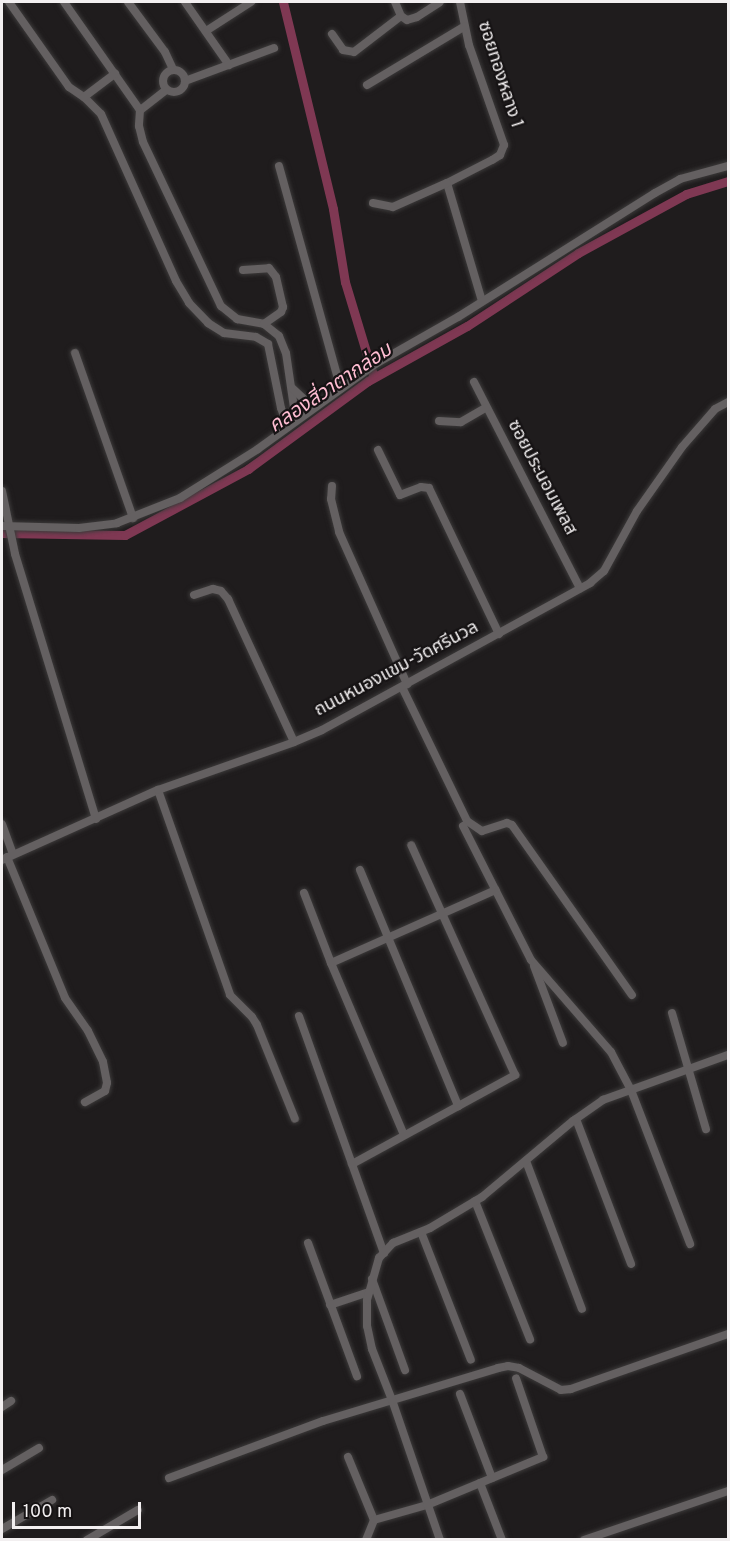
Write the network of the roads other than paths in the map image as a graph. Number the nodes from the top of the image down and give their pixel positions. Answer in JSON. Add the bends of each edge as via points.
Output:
{"nodes":[{"id":1,"x":9,"y":2,"type":"edge"},
{"id":2,"x":64,"y":2,"type":"edge"},
{"id":3,"x":128,"y":2,"type":"edge"},
{"id":4,"x":184,"y":2,"type":"edge"},
{"id":5,"x":251,"y":2,"type":"edge"},
{"id":6,"x":395,"y":2,"type":"edge"},
{"id":7,"x":440,"y":2,"type":"edge"},
{"id":8,"x":460,"y":2,"type":"edge"},
{"id":9,"x":401,"y":16,"type":"junction"},
{"id":10,"x":465,"y":26,"type":"junction"},
{"id":11,"x":206,"y":31,"type":"junction"},
{"id":12,"x":332,"y":34,"type":"dead end"},
{"id":13,"x":274,"y":48,"type":"dead end"},
{"id":14,"x":229,"y":65,"type":"junction"},
{"id":15,"x":173,"y":69,"type":"junction"},
{"id":16,"x":115,"y":74,"type":"junction"},
{"id":17,"x":185,"y":81,"type":"junction"},
{"id":18,"x":367,"y":85,"type":"dead end"},
{"id":19,"x":166,"y":90,"type":"junction"},
{"id":20,"x":84,"y":97,"type":"junction"},
{"id":21,"x":140,"y":110,"type":"junction"},
{"id":22,"x":279,"y":166,"type":"dead end"},
{"id":23,"x":729,"y":166,"type":"edge"},
{"id":24,"x":447,"y":183,"type":"junction"},
{"id":25,"x":373,"y":203,"type":"dead end"},
{"id":26,"x":243,"y":270,"type":"dead end"},
{"id":27,"x":482,"y":301,"type":"junction"},
{"id":28,"x":264,"y":324,"type":"junction"},
{"id":29,"x":75,"y":353,"type":"dead end"},
{"id":30,"x":474,"y":382,"type":"dead end"},
{"id":31,"x":292,"y":388,"type":"junction"},
{"id":32,"x":341,"y":389,"type":"junction"},
{"id":33,"x":729,"y":402,"type":"edge"},
{"id":34,"x":308,"y":405,"type":"junction"},
{"id":35,"x":485,"y":408,"type":"junction"},
{"id":36,"x":297,"y":413,"type":"junction"},
{"id":37,"x":439,"y":421,"type":"dead end"},
{"id":38,"x":288,"y":427,"type":"junction"},
{"id":39,"x":378,"y":450,"type":"dead end"},
{"id":40,"x":332,"y":486,"type":"dead end"},
{"id":41,"x":2,"y":491,"type":"edge"},
{"id":42,"x":132,"y":518,"type":"junction"},
{"id":43,"x":5,"y":526,"type":"edge"},
{"id":44,"x":580,"y":588,"type":"junction"},
{"id":45,"x":194,"y":595,"type":"dead end"},
{"id":46,"x":499,"y":634,"type":"junction"},
{"id":47,"x":404,"y":686,"type":"junction"},
{"id":48,"x":294,"y":742,"type":"junction"},
{"id":49,"x":158,"y":790,"type":"junction"},
{"id":50,"x":96,"y":819,"type":"junction"},
{"id":51,"x":2,"y":824,"type":"edge"},
{"id":52,"x":463,"y":826,"type":"dead end"},
{"id":53,"x":411,"y":845,"type":"dead end"},
{"id":54,"x":7,"y":857,"type":"edge"},
{"id":55,"x":360,"y":870,"type":"dead end"},
{"id":56,"x":496,"y":890,"type":"junction"},
{"id":57,"x":304,"y":893,"type":"dead end"},
{"id":58,"x":442,"y":913,"type":"junction"},
{"id":59,"x":387,"y":938,"type":"junction"},
{"id":60,"x":531,"y":960,"type":"junction"},
{"id":61,"x":331,"y":963,"type":"junction"},
{"id":62,"x":632,"y":995,"type":"dead end"},
{"id":63,"x":672,"y":1013,"type":"dead end"},
{"id":64,"x":299,"y":1016,"type":"dead end"},
{"id":65,"x":563,"y":1043,"type":"dead end"},
{"id":66,"x":729,"y":1055,"type":"edge"},
{"id":67,"x":689,"y":1069,"type":"junction"},
{"id":68,"x":631,"y":1090,"type":"junction"},
{"id":69,"x":85,"y":1102,"type":"dead end"},
{"id":70,"x":458,"y":1106,"type":"junction"},
{"id":71,"x":295,"y":1119,"type":"dead end"},
{"id":72,"x":576,"y":1119,"type":"junction"},
{"id":73,"x":706,"y":1129,"type":"dead end"},
{"id":74,"x":404,"y":1135,"type":"junction"},
{"id":75,"x":526,"y":1161,"type":"junction"},
{"id":76,"x":352,"y":1164,"type":"junction"},
{"id":77,"x":475,"y":1201,"type":"junction"},
{"id":78,"x":421,"y":1232,"type":"junction"},
{"id":79,"x":308,"y":1243,"type":"dead end"},
{"id":80,"x":690,"y":1244,"type":"dead end"},
{"id":81,"x":384,"y":1253,"type":"junction"},
{"id":82,"x":631,"y":1264,"type":"dead end"},
{"id":83,"x":372,"y":1279,"type":"junction"},
{"id":84,"x":369,"y":1292,"type":"junction"},
{"id":85,"x":330,"y":1305,"type":"junction"},
{"id":86,"x":582,"y":1309,"type":"dead end"},
{"id":87,"x":729,"y":1335,"type":"edge"},
{"id":88,"x":530,"y":1339,"type":"dead end"},
{"id":89,"x":471,"y":1360,"type":"dead end"},
{"id":90,"x":405,"y":1370,"type":"dead end"},
{"id":91,"x":357,"y":1376,"type":"dead end"},
{"id":92,"x":516,"y":1378,"type":"dead end"},
{"id":93,"x":460,"y":1394,"type":"dead end"},
{"id":94,"x":392,"y":1400,"type":"junction"},
{"id":95,"x":11,"y":1401,"type":"dead end"},
{"id":96,"x":2,"y":1407,"type":"edge"},
{"id":97,"x":39,"y":1448,"type":"dead end"},
{"id":98,"x":348,"y":1457,"type":"dead end"},
{"id":99,"x":2,"y":1470,"type":"edge"},
{"id":100,"x":169,"y":1478,"type":"dead end"},
{"id":101,"x":492,"y":1478,"type":"junction"},
{"id":102,"x":480,"y":1483,"type":"junction"},
{"id":103,"x":729,"y":1491,"type":"edge"},
{"id":104,"x":52,"y":1500,"type":"dead end"},
{"id":105,"x":427,"y":1505,"type":"junction"},
{"id":106,"x":138,"y":1510,"type":"dead end"},
{"id":107,"x":375,"y":1520,"type":"junction"},
{"id":108,"x":2,"y":1529,"type":"edge"},
{"id":109,"x":87,"y":1539,"type":"edge"},
{"id":110,"x":366,"y":1539,"type":"edge"},
{"id":111,"x":440,"y":1539,"type":"edge"},
{"id":112,"x":502,"y":1539,"type":"edge"},
{"id":113,"x":584,"y":1539,"type":"edge"}],
"edges":[{"from":1,"to":20,"type":"street","via":[[69,87]]},
{"from":2,"to":16,"type":"street"},
{"from":3,"to":15,"type":"street"},
{"from":4,"to":11,"type":"street"},
{"from":5,"to":11,"type":"street"},
{"from":6,"to":9,"type":"street"},
{"from":7,"to":9,"type":"street","via":[[411,20]]},
{"from":8,"to":10,"type":"street","name":"ซอยทองหลาง 1"},
{"from":9,"to":12,"type":"street","via":[[354,52],[343,50]]},
{"from":10,"to":18,"type":"street"},
{"from":10,"to":24,"type":"street","name":"ซอยทองหลาง 1","via":[[504,145],[500,155]]},
{"from":11,"to":14,"type":"street"},
{"from":13,"to":14,"type":"street"},
{"from":14,"to":17,"type":"street"},
{"from":15,"to":17,"type":"street","via":[[182,72]]},
{"from":15,"to":19,"type":"street","via":[[165,73],[162,82]]},
{"from":16,"to":20,"type":"street"},
{"from":16,"to":21,"type":"street"},
{"from":17,"to":19,"type":"street","via":[[182,89],[174,93]]},
{"from":19,"to":21,"type":"street"},
{"from":20,"to":38,"type":"street","via":[[112,132],[189,303],[224,333],[256,337],[268,344]]},
{"from":21,"to":28,"type":"street","via":[[143,142],[221,306],[237,319]]},
{"from":22,"to":32,"type":"street"},
{"from":23,"to":27,"type":"street","via":[[680,179],[663,188]]},
{"from":24,"to":25,"type":"street","name":"ซอยทองหลาง 1","via":[[393,207]]},
{"from":24,"to":27,"type":"street"},
{"from":26,"to":28,"type":"street","via":[[269,268],[276,277],[283,307]]},
{"from":27,"to":32,"type":"street"},
{"from":28,"to":31,"type":"street","via":[[279,336]]},
{"from":29,"to":42,"type":"street"},
{"from":30,"to":35,"type":"street","name":"ซอยประนอมเพลส"},
{"from":31,"to":34,"type":"street"},
{"from":31,"to":36,"type":"street"},
{"from":32,"to":34,"type":"street"},
{"from":33,"to":44,"type":"street","name":"ถนนหนองแขม-วัดศรีนวล","via":[[716,410],[682,447],[637,511],[604,571]]},
{"from":34,"to":36,"type":"street"},
{"from":35,"to":37,"type":"street","via":[[461,422]]},
{"from":35,"to":44,"type":"street","name":"ซอยประนอมเพลส"},
{"from":36,"to":38,"type":"street"},
{"from":38,"to":42,"type":"street","via":[[180,498]]},
{"from":39,"to":46,"type":"street","via":[[400,495],[429,488]]},
{"from":40,"to":47,"type":"street","via":[[339,532]]},
{"from":41,"to":43,"type":"street"},
{"from":42,"to":43,"type":"street","via":[[79,528]]},
{"from":43,"to":50,"type":"street"},
{"from":44,"to":46,"type":"street","name":"ถนนหนองแขม-วัดศรีนวล"},
{"from":45,"to":48,"type":"street","via":[[221,591],[228,600]]},
{"from":46,"to":47,"type":"street","name":"ถนนหนองแขม-วัดศรีนวล"},
{"from":47,"to":48,"type":"street","name":"ถนนหนองแขม-วัดศรีนวล"},
{"from":47,"to":62,"type":"street","via":[[467,821],[482,831],[507,823],[517,831]]},
{"from":48,"to":49,"type":"street","name":"ถนนหนองแขม-วัดศรีนวล"},
{"from":49,"to":50,"type":"street","name":"ถนนหนองแขม-วัดศรีนวล"},
{"from":49,"to":71,"type":"street","via":[[230,995],[257,1026]]},
{"from":50,"to":54,"type":"street","name":"ถนนหนองแขม-วัดศรีนวล"},
{"from":51,"to":54,"type":"street"},
{"from":52,"to":56,"type":"street"},
{"from":53,"to":58,"type":"street"},
{"from":54,"to":69,"type":"street","via":[[65,998],[88,1030],[103,1062],[105,1091]]},
{"from":55,"to":59,"type":"street"},
{"from":56,"to":58,"type":"street"},
{"from":56,"to":60,"type":"street"},
{"from":57,"to":61,"type":"street"},
{"from":58,"to":59,"type":"street"},
{"from":58,"to":70,"type":"street","via":[[515,1075]]},
{"from":59,"to":61,"type":"street"},
{"from":59,"to":70,"type":"street"},
{"from":60,"to":65,"type":"street"},
{"from":60,"to":68,"type":"street","via":[[611,1052]]},
{"from":61,"to":74,"type":"street"},
{"from":63,"to":67,"type":"street"},
{"from":64,"to":76,"type":"street"},
{"from":66,"to":67,"type":"street"},
{"from":67,"to":68,"type":"street"},
{"from":67,"to":73,"type":"street"},
{"from":68,"to":72,"type":"street","via":[[603,1100]]},
{"from":68,"to":80,"type":"street"},
{"from":70,"to":74,"type":"street"},
{"from":72,"to":75,"type":"street"},
{"from":72,"to":82,"type":"street"},
{"from":74,"to":76,"type":"street"},
{"from":75,"to":77,"type":"street"},
{"from":75,"to":86,"type":"street"},
{"from":76,"to":81,"type":"street"},
{"from":77,"to":78,"type":"street"},
{"from":77,"to":88,"type":"street"},
{"from":78,"to":81,"type":"street","via":[[393,1243]]},
{"from":78,"to":89,"type":"street"},
{"from":79,"to":85,"type":"street"},
{"from":81,"to":83,"type":"street"},
{"from":83,"to":84,"type":"street"},
{"from":83,"to":90,"type":"street"},
{"from":84,"to":85,"type":"street"},
{"from":84,"to":94,"type":"street","via":[[367,1326]]},
{"from":85,"to":91,"type":"street"},
{"from":87,"to":94,"type":"street","via":[[571,1389],[561,1390],[508,1366]]},
{"from":92,"to":101,"type":"street","via":[[543,1457]]},
{"from":93,"to":101,"type":"street"},
{"from":94,"to":100,"type":"street"},
{"from":94,"to":105,"type":"street"},
{"from":95,"to":96,"type":"street"},
{"from":97,"to":99,"type":"street"},
{"from":98,"to":107,"type":"street"},
{"from":101,"to":102,"type":"street"},
{"from":102,"to":105,"type":"street"},
{"from":102,"to":112,"type":"street"},
{"from":103,"to":113,"type":"street"},
{"from":104,"to":108,"type":"street"},
{"from":105,"to":107,"type":"street"},
{"from":105,"to":111,"type":"street"},
{"from":106,"to":109,"type":"street"},
{"from":107,"to":110,"type":"street"}]}
